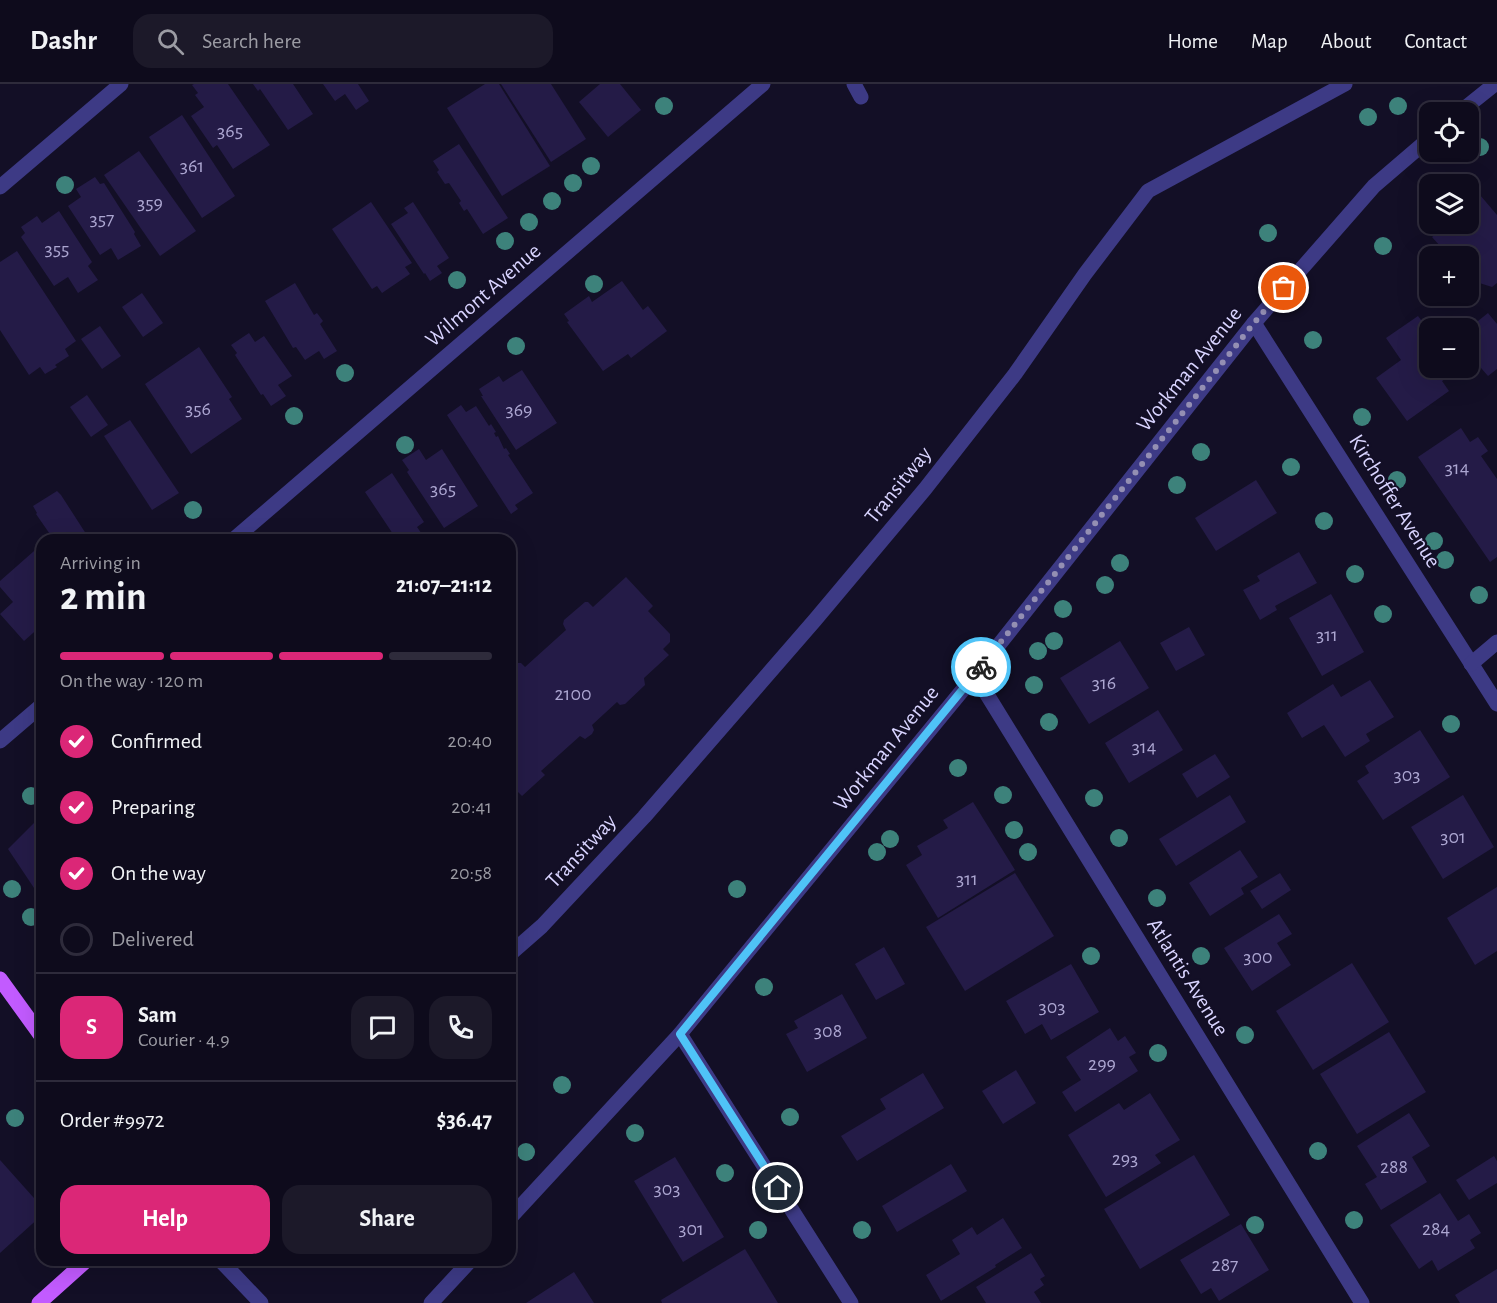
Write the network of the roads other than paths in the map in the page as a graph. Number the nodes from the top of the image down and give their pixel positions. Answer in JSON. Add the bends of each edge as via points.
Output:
{"nodes":[{"id":1,"x":121,"y":84,"type":"edge"},
{"id":2,"x":763,"y":84,"type":"edge"},
{"id":3,"x":1345,"y":84,"type":"edge"},
{"id":4,"x":1495,"y":84,"type":"edge"},
{"id":5,"x":1472,"y":102,"type":"edge"},
{"id":6,"x":1419,"y":147,"type":"edge"},
{"id":7,"x":0,"y":187,"type":"edge"},
{"id":8,"x":1254,"y":323,"type":"junction"},
{"id":9,"x":240,"y":534,"type":"edge"},
{"id":10,"x":1497,"y":642,"type":"edge"},
{"id":11,"x":1471,"y":664,"type":"junction"},
{"id":12,"x":975,"y":675,"type":"junction"},
{"id":13,"x":1497,"y":704,"type":"edge"},
{"id":14,"x":36,"y":710,"type":"edge"},
{"id":15,"x":0,"y":741,"type":"edge"},
{"id":16,"x":516,"y":949,"type":"edge"},
{"id":17,"x":0,"y":979,"type":"edge"},
{"id":18,"x":36,"y":1029,"type":"edge"},
{"id":19,"x":680,"y":1034,"type":"junction"},
{"id":20,"x":516,"y":1212,"type":"edge"},
{"id":21,"x":80,"y":1266,"type":"edge"},
{"id":22,"x":226,"y":1266,"type":"edge"},
{"id":23,"x":465,"y":1266,"type":"edge"},
{"id":24,"x":39,"y":1303,"type":"edge"},
{"id":25,"x":261,"y":1303,"type":"edge"},
{"id":26,"x":431,"y":1303,"type":"edge"},
{"id":27,"x":851,"y":1303,"type":"edge"},
{"id":28,"x":1362,"y":1303,"type":"edge"}],
"edges":[{"from":1,"to":7,"type":"street"},
{"from":2,"to":9,"type":"street","name":"Wilmont Avenue"},
{"from":3,"to":16,"type":"street","name":"Transitway","via":[[1148,192],[925,489],[644,817]]},
{"from":4,"to":5,"type":"street"},
{"from":6,"to":8,"type":"street","name":"Workman Avenue","via":[[1374,186]]},
{"from":8,"to":11,"type":"street","name":"Kirchoffer Avenue"},
{"from":8,"to":12,"type":"street","name":"Workman Avenue"},
{"from":10,"to":11,"type":"street"},
{"from":11,"to":13,"type":"street","name":"Kirchoffer Avenue"},
{"from":12,"to":19,"type":"street","name":"Workman Avenue"},
{"from":12,"to":28,"type":"street","name":"Atlantis Avenue"},
{"from":14,"to":15,"type":"street"},
{"from":17,"to":18,"type":"main road"},
{"from":19,"to":20,"type":"street","name":"Workman Avenue"},
{"from":19,"to":27,"type":"street"},
{"from":21,"to":24,"type":"main road"},
{"from":22,"to":25,"type":"street"},
{"from":23,"to":26,"type":"street"}]}
